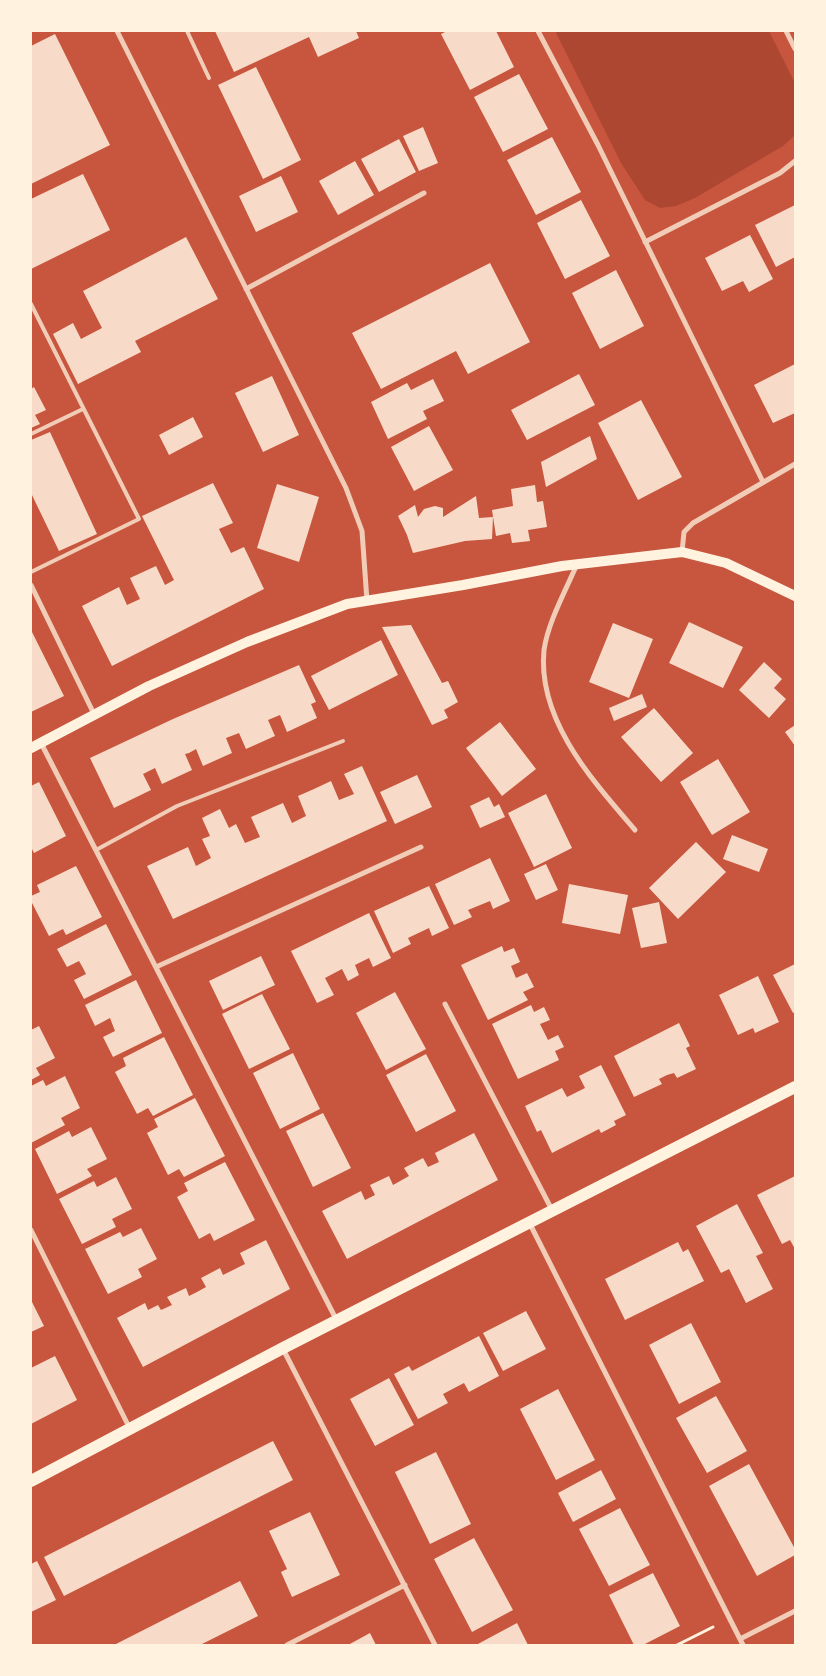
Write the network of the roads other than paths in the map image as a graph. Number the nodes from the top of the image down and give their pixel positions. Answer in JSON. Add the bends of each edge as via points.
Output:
{"nodes":[{"id":1,"x":117,"y":31,"type":"edge"},
{"id":2,"x":187,"y":31,"type":"edge"},
{"id":3,"x":538,"y":31,"type":"edge"},
{"id":4,"x":786,"y":31,"type":"edge"},
{"id":5,"x":795,"y":49,"type":"edge"},
{"id":6,"x":209,"y":78,"type":"dead end"},
{"id":7,"x":795,"y":161,"type":"edge"},
{"id":8,"x":424,"y":193,"type":"dead end"},
{"id":9,"x":646,"y":242,"type":"junction"},
{"id":10,"x":246,"y":289,"type":"junction"},
{"id":11,"x":31,"y":304,"type":"edge"},
{"id":12,"x":83,"y":409,"type":"junction"},
{"id":13,"x":31,"y":434,"type":"edge"},
{"id":14,"x":795,"y":464,"type":"edge"},
{"id":15,"x":763,"y":482,"type":"junction"},
{"id":16,"x":682,"y":552,"type":"junction"},
{"id":17,"x":577,"y":564,"type":"junction"},
{"id":18,"x":31,"y":572,"type":"edge"},
{"id":19,"x":31,"y":585,"type":"edge"},
{"id":20,"x":795,"y":596,"type":"edge"},
{"id":21,"x":367,"y":601,"type":"junction"},
{"id":22,"x":94,"y":714,"type":"junction"},
{"id":23,"x":343,"y":741,"type":"dead end"},
{"id":24,"x":36,"y":745,"type":"edge"},
{"id":25,"x":635,"y":830,"type":"dead end"},
{"id":26,"x":421,"y":846,"type":"dead end"},
{"id":27,"x":96,"y":850,"type":"junction"},
{"id":28,"x":156,"y":967,"type":"junction"},
{"id":29,"x":445,"y":1004,"type":"dead end"},
{"id":30,"x":795,"y":1088,"type":"edge"},
{"id":31,"x":552,"y":1210,"type":"junction"},
{"id":32,"x":529,"y":1222,"type":"junction"},
{"id":33,"x":31,"y":1230,"type":"edge"},
{"id":34,"x":337,"y":1321,"type":"junction"},
{"id":35,"x":283,"y":1348,"type":"junction"},
{"id":36,"x":131,"y":1430,"type":"junction"},
{"id":37,"x":31,"y":1481,"type":"edge"},
{"id":38,"x":405,"y":1585,"type":"junction"},
{"id":39,"x":795,"y":1611,"type":"edge"},
{"id":40,"x":740,"y":1639,"type":"junction"},
{"id":41,"x":286,"y":1645,"type":"edge"},
{"id":42,"x":435,"y":1645,"type":"edge"},
{"id":43,"x":743,"y":1645,"type":"edge"}],
"edges":[{"from":1,"to":10,"type":"street"},
{"from":2,"to":6,"type":"lane"},
{"from":3,"to":9,"type":"street"},
{"from":4,"to":5,"type":"street"},
{"from":7,"to":9,"type":"street","via":[[780,172]]},
{"from":8,"to":10,"type":"street"},
{"from":9,"to":15,"type":"street"},
{"from":10,"to":21,"type":"street","via":[[346,488],[362,531]]},
{"from":11,"to":12,"type":"lane"},
{"from":12,"to":13,"type":"lane"},
{"from":12,"to":18,"type":"lane","via":[[139,519]]},
{"from":14,"to":15,"type":"street"},
{"from":15,"to":16,"type":"street","via":[[693,523],[684,532]]},
{"from":16,"to":17,"type":"main road"},
{"from":16,"to":20,"type":"main road","via":[[726,563]]},
{"from":17,"to":21,"type":"main road"},
{"from":17,"to":25,"type":"street","via":[[546,642],[545,682],[558,725],[590,777]]},
{"from":19,"to":22,"type":"street"},
{"from":21,"to":22,"type":"main road","via":[[347,604],[247,642]]},
{"from":22,"to":24,"type":"main road"},
{"from":23,"to":27,"type":"lane","via":[[177,806]]},
{"from":24,"to":27,"type":"street"},
{"from":26,"to":28,"type":"street"},
{"from":27,"to":28,"type":"street"},
{"from":28,"to":34,"type":"street"},
{"from":29,"to":31,"type":"street"},
{"from":30,"to":31,"type":"main road"},
{"from":31,"to":32,"type":"main road"},
{"from":32,"to":34,"type":"main road"},
{"from":32,"to":40,"type":"street"},
{"from":33,"to":36,"type":"street"},
{"from":34,"to":35,"type":"main road"},
{"from":35,"to":36,"type":"main road"},
{"from":35,"to":38,"type":"street"},
{"from":36,"to":37,"type":"main road"},
{"from":38,"to":41,"type":"street"},
{"from":38,"to":42,"type":"street"},
{"from":39,"to":40,"type":"street"},
{"from":40,"to":43,"type":"street"}]}
